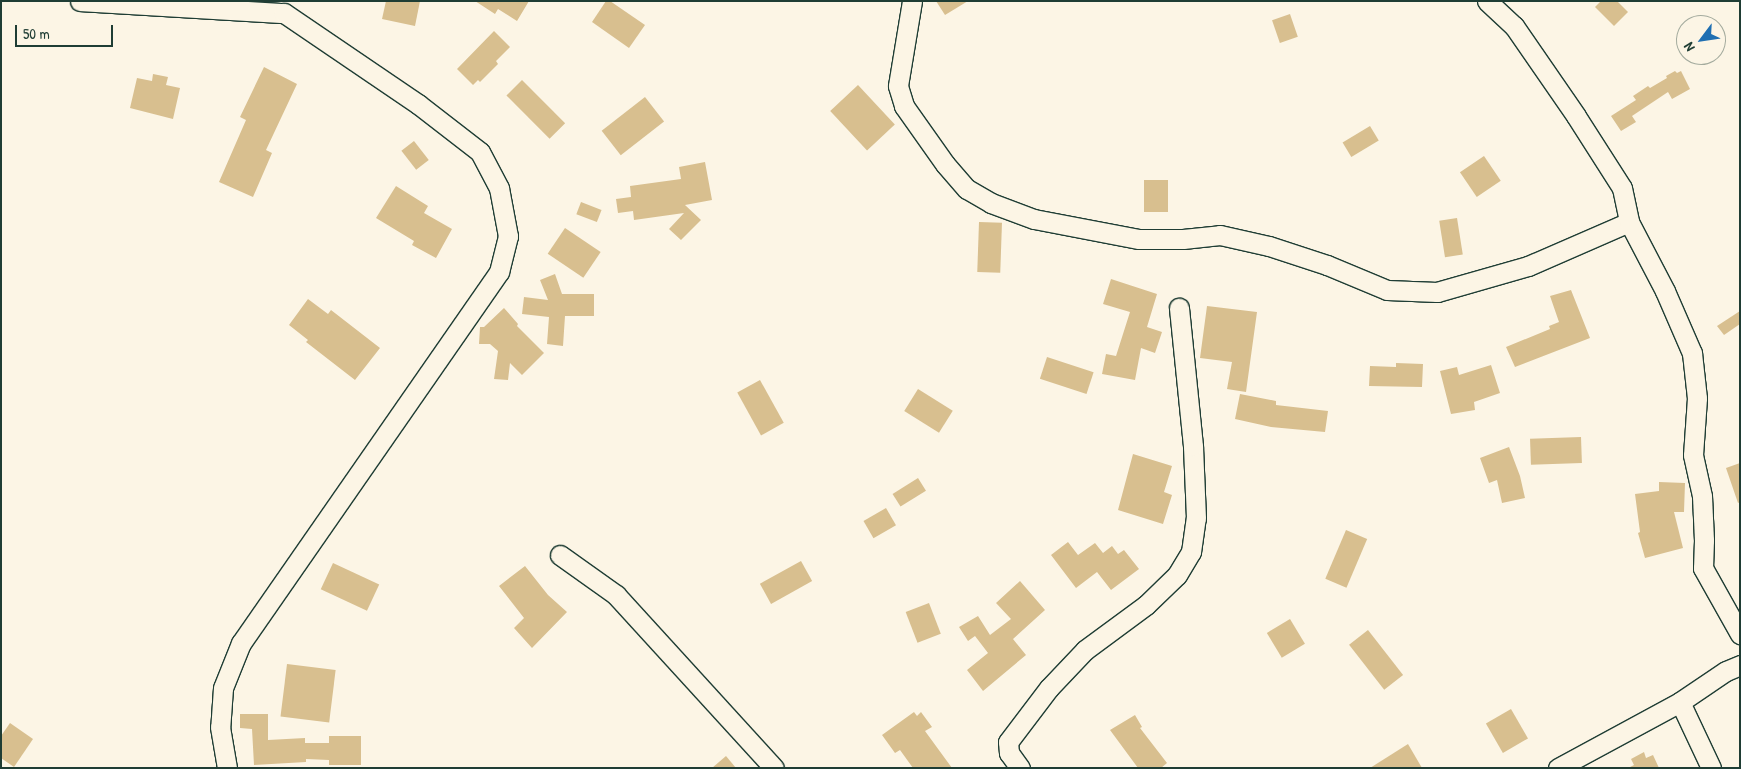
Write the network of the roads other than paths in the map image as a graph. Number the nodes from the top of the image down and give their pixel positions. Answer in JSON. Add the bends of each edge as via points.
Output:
{"nodes":[{"id":1,"x":80,"y":1,"type":"edge"},
{"id":2,"x":912,"y":1,"type":"edge"},
{"id":3,"x":1487,"y":1,"type":"edge"},
{"id":4,"x":1629,"y":222,"type":"junction"},
{"id":5,"x":1179,"y":308,"type":"dead end"},
{"id":6,"x":560,"y":555,"type":"dead end"},
{"id":7,"x":1740,"y":634,"type":"edge"},
{"id":8,"x":1740,"y":666,"type":"edge"},
{"id":9,"x":1680,"y":702,"type":"junction"},
{"id":10,"x":227,"y":768,"type":"edge"},
{"id":11,"x":774,"y":768,"type":"edge"},
{"id":12,"x":1020,"y":768,"type":"edge"},
{"id":13,"x":1558,"y":768,"type":"edge"},
{"id":14,"x":1711,"y":768,"type":"edge"}],
"edges":[{"from":1,"to":10,"type":"street","via":[[284,13],[418,104],[480,152],[499,188],[508,236],[499,272],[241,643],[223,688],[220,727]]},
{"from":2,"to":4,"type":"street","via":[[898,86],[904,106],[944,164],[967,189],[991,203],[1034,219],[1139,239],[1220,235],[1269,246],[1327,265],[1387,290],[1437,292],[1528,266]]},
{"from":3,"to":4,"type":"street","via":[[1514,26],[1576,116],[1622,188]]},
{"from":4,"to":7,"type":"street","via":[[1665,291],[1692,353],[1697,398],[1693,455],[1702,496],[1703,568]]},
{"from":5,"to":12,"type":"street","via":[[1193,446],[1196,518],[1191,552],[1177,575],[1146,605],[1085,650],[1049,688],[1008,742],[1009,754]]},
{"from":6,"to":11,"type":"street","via":[[616,595]]},
{"from":8,"to":9,"type":"street","via":[[1726,671]]},
{"from":9,"to":13,"type":"street"},
{"from":9,"to":14,"type":"street"}]}
